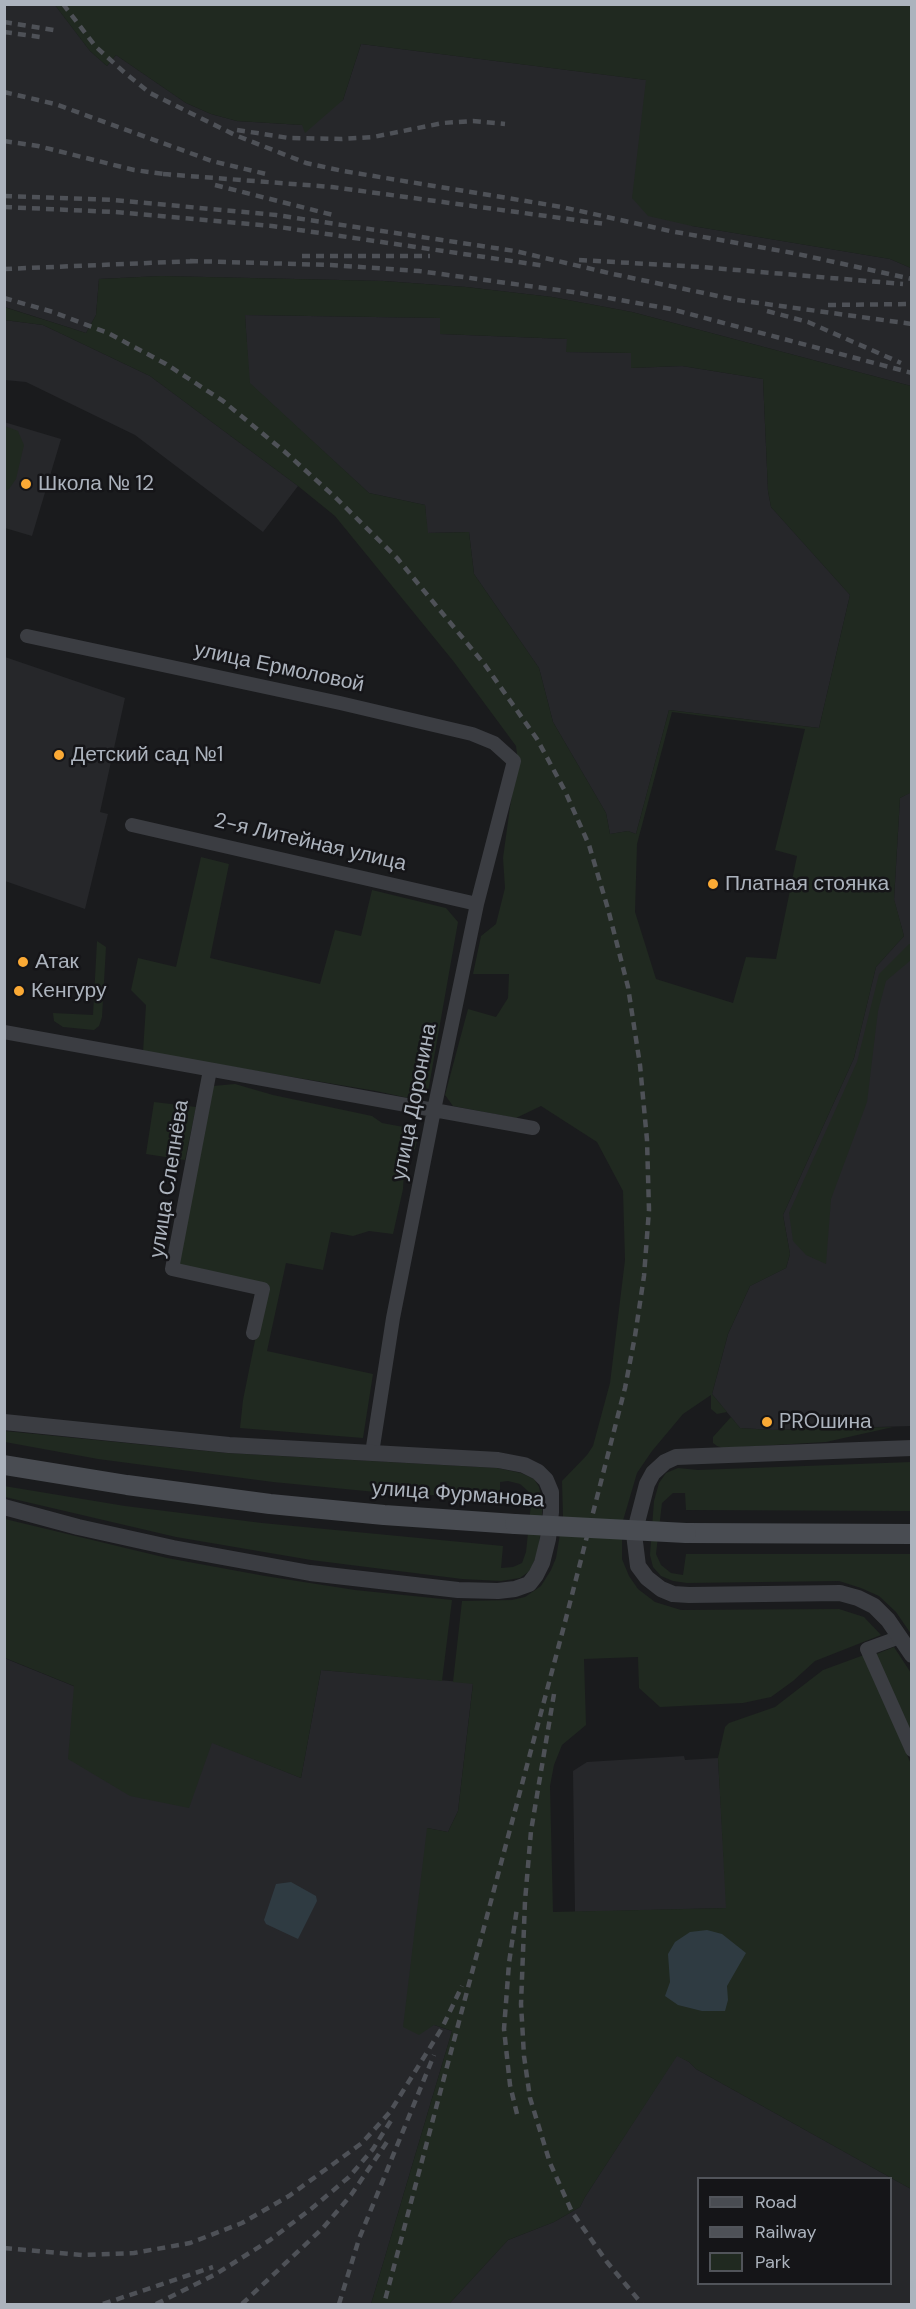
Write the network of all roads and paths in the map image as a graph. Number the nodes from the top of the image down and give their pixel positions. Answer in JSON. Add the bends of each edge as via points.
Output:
{"nodes":[{"id":1,"x":27,"y":636,"type":"dead end"},
{"id":2,"x":513,"y":762,"type":"joint"},
{"id":3,"x":132,"y":825,"type":"dead end"},
{"id":4,"x":477,"y":904,"type":"junction"},
{"id":5,"x":4,"y":1032,"type":"edge"},
{"id":6,"x":210,"y":1070,"type":"junction"},
{"id":7,"x":434,"y":1110,"type":"junction"},
{"id":8,"x":533,"y":1128,"type":"dead end"},
{"id":9,"x":253,"y":1333,"type":"dead end"},
{"id":10,"x":4,"y":1422,"type":"edge"},
{"id":11,"x":912,"y":1448,"type":"edge"},
{"id":12,"x":372,"y":1453,"type":"junction"},
{"id":13,"x":4,"y":1465,"type":"edge"},
{"id":14,"x":4,"y":1507,"type":"edge"},
{"id":15,"x":912,"y":1534,"type":"edge"},
{"id":16,"x":900,"y":1637,"type":"junction"},
{"id":17,"x":912,"y":1655,"type":"edge"},
{"id":18,"x":912,"y":1750,"type":"edge"}],
"edges":[{"from":1,"to":2,"type":"street","name":"улица Ермоловой","via":[[472,734],[494,743]]},
{"from":2,"to":4,"type":"street","name":"улица Доронина"},
{"from":3,"to":4,"type":"street","name":"2-я Литейная улица"},
{"from":4,"to":7,"type":"street","name":"улица Доронина"},
{"from":5,"to":6,"type":"street"},
{"from":6,"to":7,"type":"street"},
{"from":6,"to":9,"type":"street","name":"улица Слепнёва","via":[[172,1269],[262,1289]]},
{"from":7,"to":8,"type":"street"},
{"from":7,"to":12,"type":"street","name":"улица Доронина","via":[[391,1329]]},
{"from":10,"to":12,"type":"street","via":[[229,1445]]},
{"from":11,"to":16,"type":"street","via":[[676,1457],[653,1473],[647,1484],[634,1534],[639,1566],[661,1589],[690,1595],[840,1593],[874,1606]]},
{"from":12,"to":14,"type":"street","via":[[498,1460],[538,1472],[551,1492],[551,1512],[548,1539],[536,1575],[528,1584],[498,1591],[376,1581],[173,1548]]},
{"from":13,"to":15,"type":"main road","name":"улица Фурманова","bridge":true,"via":[[270,1504],[384,1515],[686,1533]]},
{"from":16,"to":17,"type":"street"},
{"from":16,"to":18,"type":"street","via":[[867,1649]]}]}
